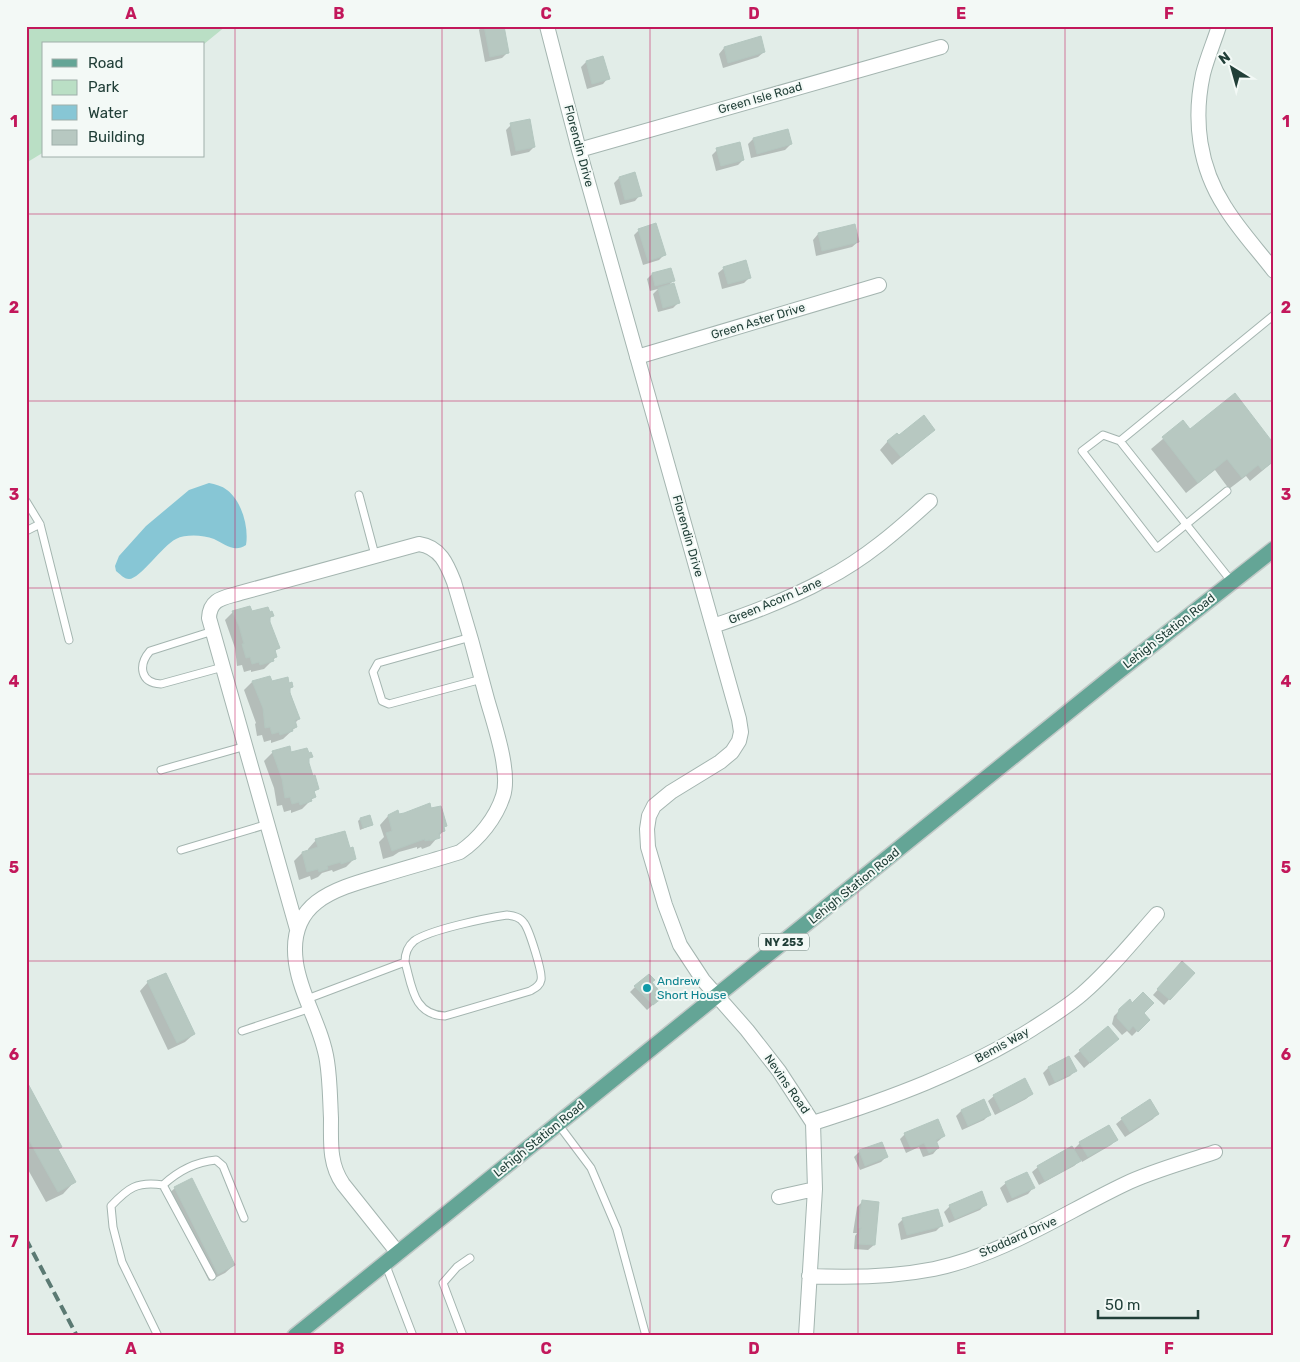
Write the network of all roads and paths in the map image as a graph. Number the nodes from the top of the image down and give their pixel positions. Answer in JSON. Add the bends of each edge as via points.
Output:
{"nodes":[{"id":1,"x":547,"y":26,"type":"edge"},
{"id":2,"x":1219,"y":26,"type":"edge"},
{"id":3,"x":941,"y":47,"type":"dead end"},
{"id":4,"x":579,"y":150,"type":"junction"},
{"id":5,"x":1274,"y":271,"type":"edge"},
{"id":6,"x":879,"y":285,"type":"dead end"},
{"id":7,"x":1274,"y":315,"type":"edge"},
{"id":8,"x":637,"y":357,"type":"junction"},
{"id":9,"x":1120,"y":441,"type":"junction"},
{"id":10,"x":1227,"y":491,"type":"dead end"},
{"id":11,"x":359,"y":495,"type":"dead end"},
{"id":12,"x":26,"y":501,"type":"edge"},
{"id":13,"x":930,"y":501,"type":"dead end"},
{"id":14,"x":40,"y":524,"type":"junction"},
{"id":15,"x":1186,"y":524,"type":"junction"},
{"id":16,"x":26,"y":531,"type":"edge"},
{"id":17,"x":1274,"y":549,"type":"edge"},
{"id":18,"x":375,"y":555,"type":"junction"},
{"id":19,"x":1232,"y":582,"type":"junction"},
{"id":20,"x":714,"y":626,"type":"junction"},
{"id":21,"x":213,"y":631,"type":"junction"},
{"id":22,"x":471,"y":637,"type":"junction"},
{"id":23,"x":69,"y":640,"type":"dead end"},
{"id":24,"x":223,"y":667,"type":"junction"},
{"id":25,"x":482,"y":679,"type":"junction"},
{"id":26,"x":246,"y":746,"type":"junction"},
{"id":27,"x":161,"y":770,"type":"dead end"},
{"id":28,"x":268,"y":824,"type":"junction"},
{"id":29,"x":181,"y":850,"type":"dead end"},
{"id":30,"x":1157,"y":914,"type":"dead end"},
{"id":31,"x":297,"y":929,"type":"junction"},
{"id":32,"x":406,"y":962,"type":"junction"},
{"id":33,"x":718,"y":995,"type":"junction"},
{"id":34,"x":309,"y":1004,"type":"junction"},
{"id":35,"x":242,"y":1031,"type":"dead end"},
{"id":36,"x":813,"y":1123,"type":"junction"},
{"id":37,"x":558,"y":1124,"type":"junction"},
{"id":38,"x":1215,"y":1152,"type":"dead end"},
{"id":39,"x":163,"y":1185,"type":"junction"},
{"id":40,"x":815,"y":1188,"type":"junction"},
{"id":41,"x":779,"y":1197,"type":"dead end"},
{"id":42,"x":244,"y":1218,"type":"dead end"},
{"id":43,"x":398,"y":1253,"type":"junction"},
{"id":44,"x":470,"y":1258,"type":"dead end"},
{"id":45,"x":385,"y":1262,"type":"junction"},
{"id":46,"x":212,"y":1276,"type":"dead end"},
{"id":47,"x":809,"y":1276,"type":"junction"},
{"id":48,"x":158,"y":1336,"type":"edge"},
{"id":49,"x":295,"y":1336,"type":"edge"},
{"id":50,"x":413,"y":1336,"type":"edge"},
{"id":51,"x":463,"y":1336,"type":"edge"},
{"id":52,"x":646,"y":1336,"type":"edge"},
{"id":53,"x":806,"y":1336,"type":"edge"}],
"edges":[{"from":1,"to":4,"type":"street","name":"Florendin Drive"},
{"from":2,"to":5,"type":"street","via":[[1200,93],[1198,130],[1202,151],[1225,208]]},
{"from":3,"to":4,"type":"street","name":"Green Isle Road"},
{"from":4,"to":8,"type":"street","name":"Florendin Drive"},
{"from":6,"to":8,"type":"street","name":"Green Aster Drive"},
{"from":7,"to":9,"type":"lane"},
{"from":8,"to":20,"type":"street","name":"Florendin Drive"},
{"from":9,"to":15,"type":"lane"},
{"from":9,"to":15,"type":"lane","via":[[1103,435],[1082,452],[1157,548]]},
{"from":10,"to":15,"type":"lane"},
{"from":11,"to":18,"type":"lane"},
{"from":12,"to":14,"type":"lane"},
{"from":13,"to":20,"type":"street","name":"Green Acorn Lane","via":[[890,536],[828,579]]},
{"from":14,"to":16,"type":"lane"},
{"from":14,"to":23,"type":"lane"},
{"from":15,"to":19,"type":"lane"},
{"from":17,"to":19,"type":"main road","name":"Lehigh Station Road","number":"NY 253"},
{"from":18,"to":21,"type":"street","via":[[216,601],[210,611]]},
{"from":18,"to":22,"type":"street","via":[[418,544],[426,545],[440,555],[447,563]]},
{"from":19,"to":33,"type":"main road","name":"Lehigh Station Road","number":"NY 253"},
{"from":20,"to":33,"type":"street","name":"Florendin Drive","via":[[739,719],[739,741],[720,762],[658,803],[649,816],[647,829],[648,847],[664,905],[680,945],[703,980]]},
{"from":21,"to":24,"type":"street"},
{"from":21,"to":24,"type":"lane","via":[[150,651],[144,657],[143,672],[153,684],[161,684]]},
{"from":22,"to":25,"type":"street"},
{"from":22,"to":25,"type":"lane","via":[[378,662],[373,672],[382,701],[389,704]]},
{"from":24,"to":26,"type":"street"},
{"from":25,"to":31,"type":"street","via":[[501,750],[505,782],[503,796],[482,833],[460,852],[322,897],[304,915]]},
{"from":26,"to":27,"type":"lane"},
{"from":26,"to":28,"type":"street"},
{"from":28,"to":29,"type":"lane"},
{"from":28,"to":31,"type":"street"},
{"from":30,"to":36,"type":"street","name":"Bemis Way","via":[[1108,970],[1081,995],[1011,1042],[906,1091]]},
{"from":31,"to":34,"type":"street","via":[[296,964]]},
{"from":32,"to":32,"type":"lane","via":[[408,948],[420,938],[486,918],[517,916],[526,924],[542,979],[538,987],[530,991],[437,1016],[421,1007],[416,999]]},
{"from":32,"to":34,"type":"lane"},
{"from":33,"to":36,"type":"street","name":"Nevins Road","via":[[779,1071]]},
{"from":33,"to":37,"type":"main road","name":"Lehigh Station Road","number":"NY 253"},
{"from":34,"to":35,"type":"lane"},
{"from":34,"to":43,"type":"street","via":[[329,1072],[330,1145],[337,1176]]},
{"from":36,"to":40,"type":"street","name":"Nevins Road"},
{"from":37,"to":43,"type":"main road","name":"Lehigh Station Road","number":"NY 253"},
{"from":37,"to":52,"type":"lane","via":[[591,1168],[617,1229]]},
{"from":38,"to":47,"type":"street","name":"Stoddard Drive","via":[[1127,1183],[1031,1234],[964,1260],[936,1268],[872,1277]]},
{"from":39,"to":42,"type":"lane","via":[[176,1173],[216,1160],[223,1166]]},
{"from":39,"to":46,"type":"lane"},
{"from":39,"to":48,"type":"lane","via":[[147,1182],[126,1190],[111,1206],[122,1262]]},
{"from":40,"to":41,"type":"street"},
{"from":40,"to":47,"type":"street","name":"Nevins Road"},
{"from":43,"to":45,"type":"main road","name":"Lehigh Station Road","number":"NY 253"},
{"from":44,"to":51,"type":"lane","via":[[457,1267],[443,1284]]},
{"from":45,"to":49,"type":"main road","name":"Lehigh Station Road","number":"NY 253"},
{"from":45,"to":50,"type":"lane"},
{"from":47,"to":53,"type":"street","name":"Nevins Road"}]}
